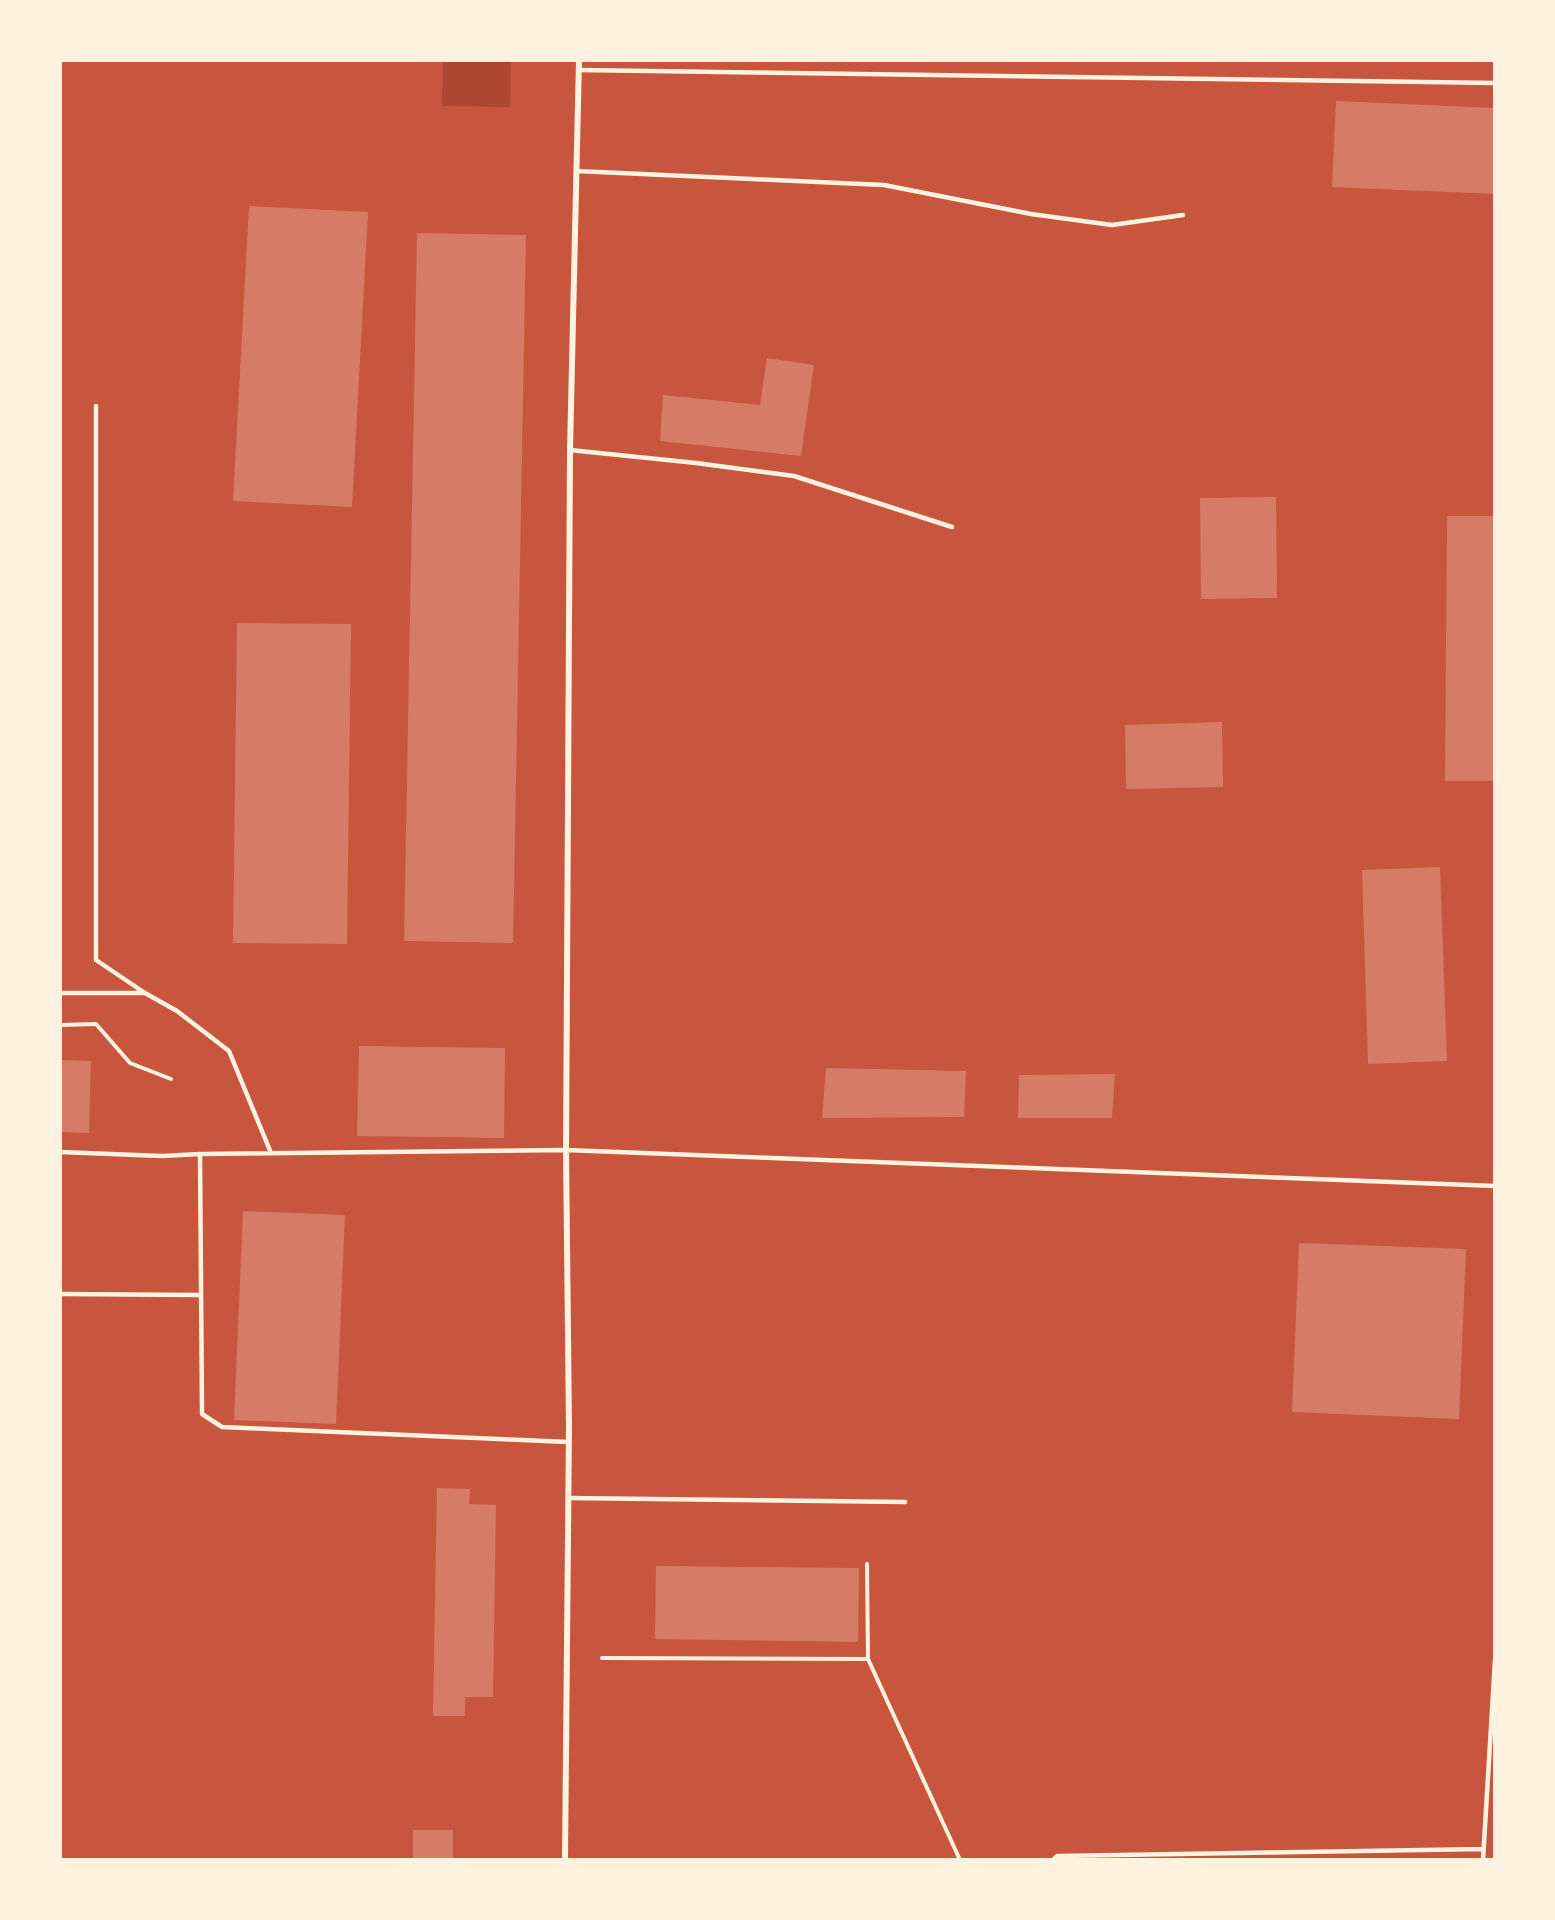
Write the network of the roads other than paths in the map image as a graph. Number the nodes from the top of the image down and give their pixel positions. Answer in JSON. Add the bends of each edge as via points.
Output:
{"nodes":[{"id":1,"x":579,"y":60,"type":"edge"},
{"id":2,"x":579,"y":70,"type":"junction"},
{"id":3,"x":1495,"y":83,"type":"edge"},
{"id":4,"x":576,"y":171,"type":"junction"},
{"id":5,"x":1183,"y":215,"type":"dead end"},
{"id":6,"x":96,"y":406,"type":"dead end"},
{"id":7,"x":570,"y":450,"type":"junction"},
{"id":8,"x":952,"y":526,"type":"dead end"},
{"id":9,"x":60,"y":993,"type":"edge"},
{"id":10,"x":145,"y":993,"type":"junction"},
{"id":11,"x":566,"y":1150,"type":"junction"},
{"id":12,"x":60,"y":1152,"type":"edge"},
{"id":13,"x":271,"y":1153,"type":"junction"},
{"id":14,"x":200,"y":1154,"type":"junction"},
{"id":15,"x":1495,"y":1186,"type":"edge"},
{"id":16,"x":60,"y":1294,"type":"edge"},
{"id":17,"x":200,"y":1295,"type":"junction"},
{"id":18,"x":568,"y":1442,"type":"junction"},
{"id":19,"x":568,"y":1498,"type":"junction"},
{"id":20,"x":905,"y":1502,"type":"dead end"},
{"id":21,"x":1495,"y":1660,"type":"edge"},
{"id":22,"x":1483,"y":1849,"type":"junction"},
{"id":23,"x":565,"y":1860,"type":"edge"},
{"id":24,"x":1053,"y":1860,"type":"edge"},
{"id":25,"x":1483,"y":1860,"type":"edge"}],
"edges":[{"from":1,"to":2,"type":"street"},
{"from":2,"to":3,"type":"lane"},
{"from":2,"to":4,"type":"street"},
{"from":4,"to":5,"type":"lane","via":[[884,185],[1031,214],[1112,225]]},
{"from":4,"to":7,"type":"street"},
{"from":6,"to":10,"type":"lane","via":[[96,960]]},
{"from":7,"to":8,"type":"lane","via":[[794,476]]},
{"from":7,"to":11,"type":"street"},
{"from":9,"to":10,"type":"lane"},
{"from":10,"to":13,"type":"lane","via":[[177,1011],[229,1051]]},
{"from":11,"to":13,"type":"lane"},
{"from":11,"to":15,"type":"lane"},
{"from":11,"to":18,"type":"street"},
{"from":12,"to":14,"type":"lane"},
{"from":13,"to":14,"type":"lane"},
{"from":14,"to":17,"type":"lane"},
{"from":16,"to":17,"type":"lane"},
{"from":17,"to":18,"type":"lane","via":[[202,1414],[222,1427]]},
{"from":18,"to":19,"type":"street"},
{"from":19,"to":20,"type":"lane"},
{"from":19,"to":23,"type":"street"},
{"from":21,"to":22,"type":"lane"},
{"from":22,"to":24,"type":"lane","via":[[1057,1856]]},
{"from":22,"to":25,"type":"lane"}]}
